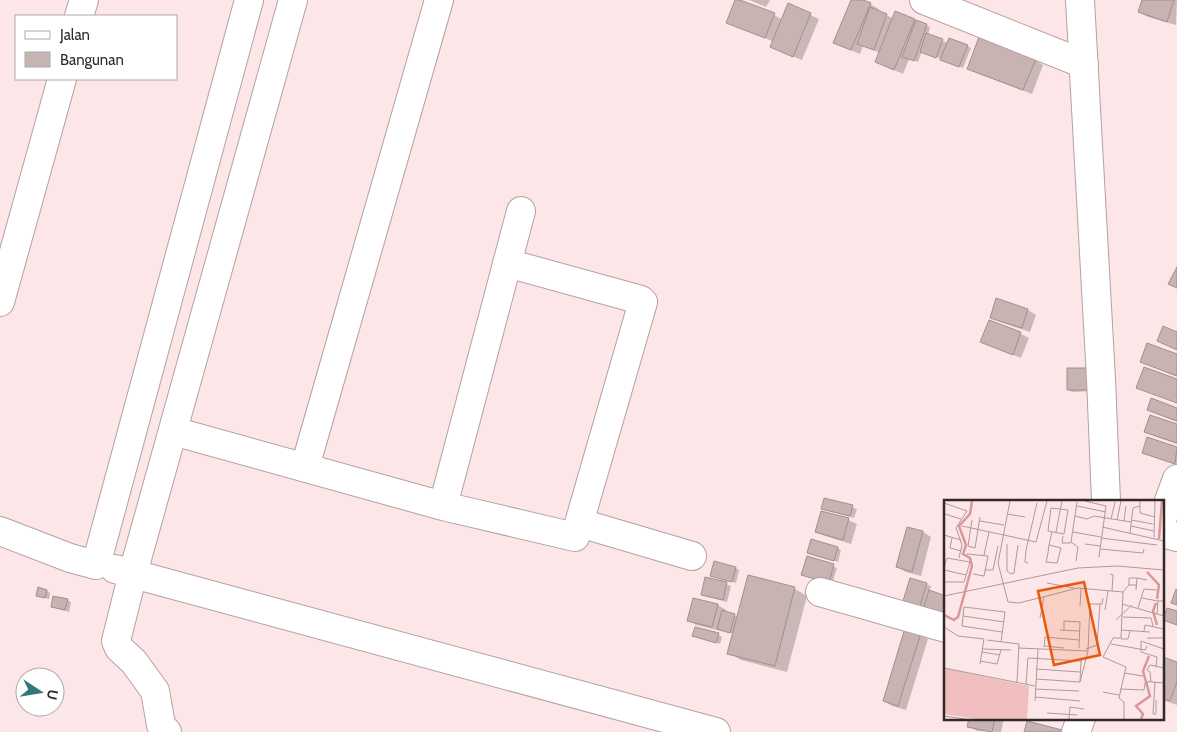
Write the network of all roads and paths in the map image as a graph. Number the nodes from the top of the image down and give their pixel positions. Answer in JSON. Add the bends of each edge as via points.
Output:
{"nodes":[{"id":1,"x":84,"y":0,"type":"edge"},
{"id":2,"x":248,"y":0,"type":"edge"},
{"id":3,"x":293,"y":0,"type":"edge"},
{"id":4,"x":439,"y":0,"type":"edge"},
{"id":5,"x":924,"y":0,"type":"edge"},
{"id":6,"x":1080,"y":0,"type":"edge"},
{"id":7,"x":1100,"y":0,"type":"edge"},
{"id":8,"x":79,"y":15,"type":"edge"},
{"id":9,"x":1082,"y":28,"type":"junction"},
{"id":10,"x":1084,"y":64,"type":"junction"},
{"id":11,"x":62,"y":80,"type":"edge"},
{"id":12,"x":520,"y":211,"type":"dead end"},
{"id":13,"x":507,"y":263,"type":"junction"},
{"id":14,"x":0,"y":302,"type":"edge"},
{"id":15,"x":173,"y":431,"type":"junction"},
{"id":16,"x":304,"y":468,"type":"junction"},
{"id":17,"x":1177,"y":479,"type":"edge"},
{"id":18,"x":1106,"y":500,"type":"edge"},
{"id":19,"x":444,"y":506,"type":"junction"},
{"id":20,"x":1164,"y":513,"type":"edge"},
{"id":21,"x":580,"y":523,"type":"junction"},
{"id":22,"x":0,"y":531,"type":"edge"},
{"id":23,"x":1164,"y":533,"type":"edge"},
{"id":24,"x":1177,"y":537,"type":"edge"},
{"id":25,"x":692,"y":556,"type":"dead end"},
{"id":26,"x":96,"y":566,"type":"junction"},
{"id":27,"x":133,"y":573,"type":"junction"},
{"id":28,"x":820,"y":592,"type":"dead end"},
{"id":29,"x":944,"y":627,"type":"edge"},
{"id":30,"x":1080,"y":720,"type":"edge"},
{"id":31,"x":167,"y":732,"type":"edge"},
{"id":32,"x":716,"y":732,"type":"edge"},
{"id":33,"x":1076,"y":732,"type":"edge"}],
"edges":[{"from":1,"to":8,"type":"street"},
{"from":2,"to":26,"type":"street"},
{"from":3,"to":15,"type":"street"},
{"from":4,"to":16,"type":"street"},
{"from":5,"to":10,"type":"street"},
{"from":6,"to":9,"type":"street"},
{"from":7,"to":9,"type":"street"},
{"from":9,"to":10,"type":"street"},
{"from":10,"to":18,"type":"street"},
{"from":11,"to":14,"type":"street"},
{"from":12,"to":13,"type":"street"},
{"from":13,"to":19,"type":"street"},
{"from":13,"to":21,"type":"street","via":[[643,302]]},
{"from":15,"to":16,"type":"street"},
{"from":15,"to":27,"type":"street"},
{"from":16,"to":19,"type":"street"},
{"from":17,"to":20,"type":"street"},
{"from":19,"to":21,"type":"street","via":[[575,537]]},
{"from":21,"to":25,"type":"street"},
{"from":22,"to":26,"type":"street"},
{"from":23,"to":24,"type":"street"},
{"from":26,"to":27,"type":"street"},
{"from":27,"to":31,"type":"street","via":[[116,641],[155,691],[160,725]]},
{"from":27,"to":32,"type":"street"},
{"from":28,"to":29,"type":"street"},
{"from":30,"to":33,"type":"street"}]}
